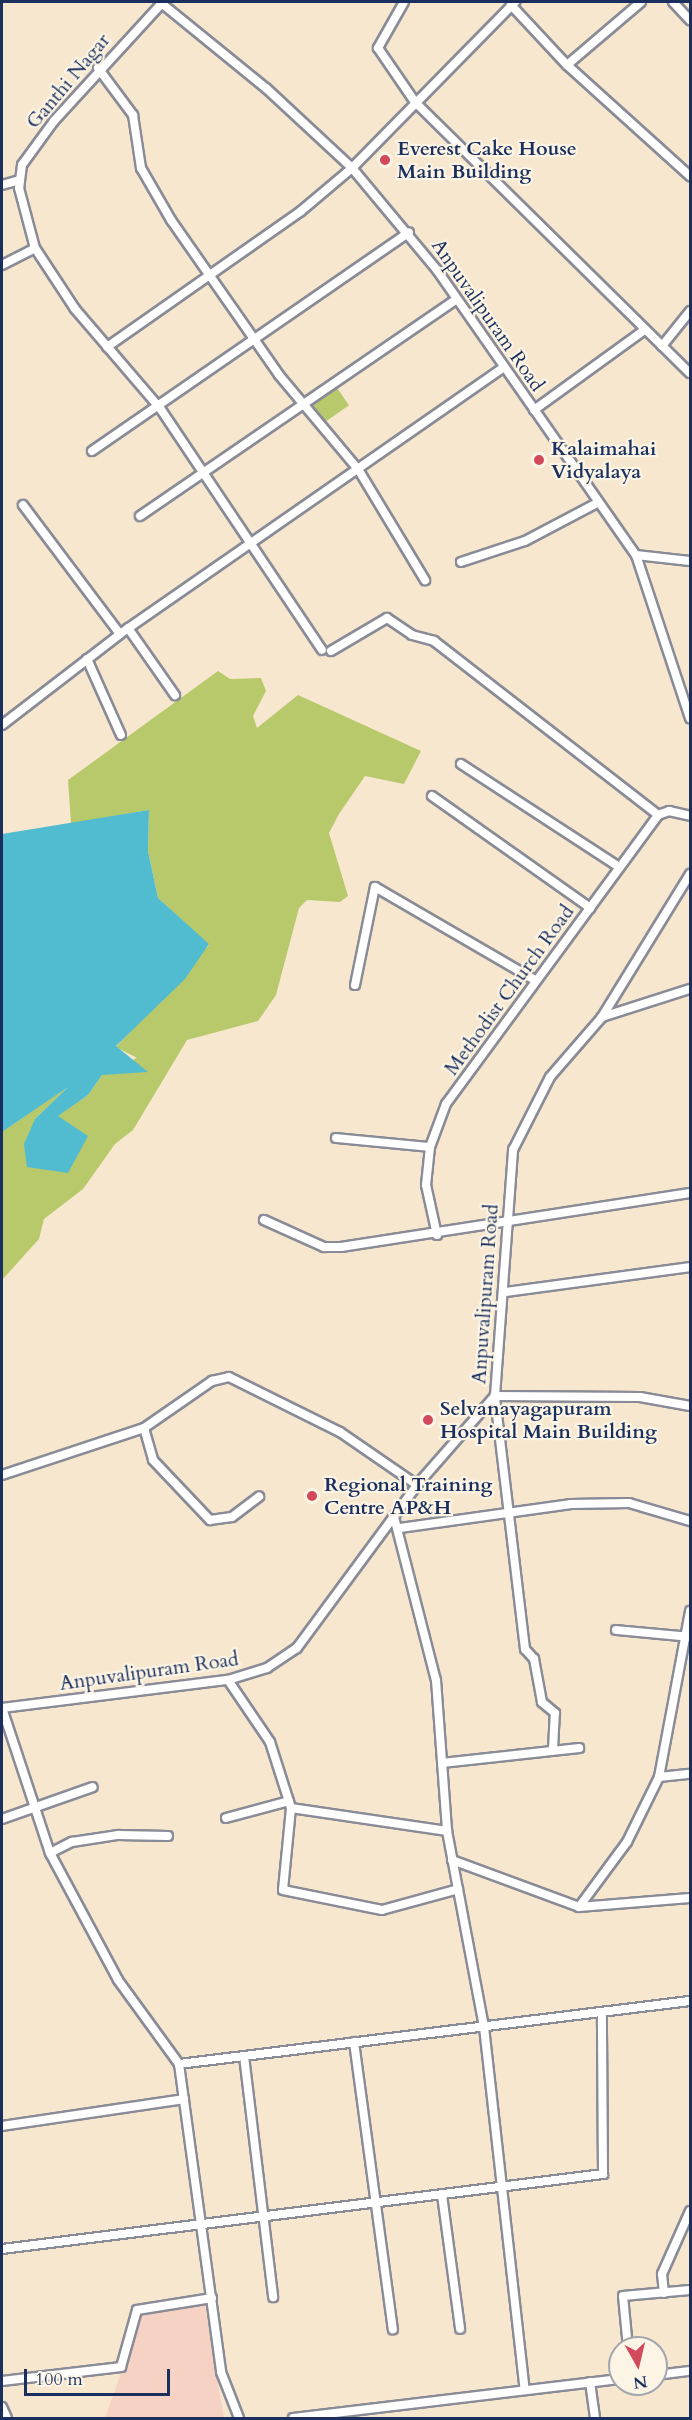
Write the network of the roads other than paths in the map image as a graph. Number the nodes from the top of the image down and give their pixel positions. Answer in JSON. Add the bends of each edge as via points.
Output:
{"nodes":[{"id":1,"x":161,"y":2,"type":"edge"},
{"id":2,"x":404,"y":2,"type":"edge"},
{"id":3,"x":641,"y":2,"type":"edge"},
{"id":4,"x":673,"y":2,"type":"edge"},
{"id":5,"x":513,"y":3,"type":"edge"},
{"id":6,"x":690,"y":20,"type":"edge"},
{"id":7,"x":567,"y":65,"type":"junction"},
{"id":8,"x":98,"y":68,"type":"junction"},
{"id":9,"x":415,"y":102,"type":"junction"},
{"id":10,"x":352,"y":168,"type":"junction"},
{"id":11,"x":690,"y":176,"type":"edge"},
{"id":12,"x":19,"y":180,"type":"junction"},
{"id":13,"x":2,"y":185,"type":"edge"},
{"id":14,"x":409,"y":232,"type":"junction"},
{"id":15,"x":35,"y":248,"type":"junction"},
{"id":16,"x":2,"y":265,"type":"edge"},
{"id":17,"x":208,"y":272,"type":"junction"},
{"id":18,"x":455,"y":300,"type":"junction"},
{"id":19,"x":690,"y":311,"type":"edge"},
{"id":20,"x":643,"y":331,"type":"junction"},
{"id":21,"x":258,"y":339,"type":"junction"},
{"id":22,"x":662,"y":346,"type":"junction"},
{"id":23,"x":107,"y":347,"type":"junction"},
{"id":24,"x":503,"y":368,"type":"junction"},
{"id":25,"x":690,"y":373,"type":"edge"},
{"id":26,"x":304,"y":406,"type":"junction"},
{"id":27,"x":160,"y":408,"type":"junction"},
{"id":28,"x":534,"y":410,"type":"junction"},
{"id":29,"x":92,"y":451,"type":"dead end"},
{"id":30,"x":358,"y":470,"type":"junction"},
{"id":31,"x":204,"y":476,"type":"junction"},
{"id":32,"x":597,"y":503,"type":"junction"},
{"id":33,"x":23,"y":505,"type":"dead end"},
{"id":34,"x":140,"y":516,"type":"dead end"},
{"id":35,"x":252,"y":545,"type":"junction"},
{"id":36,"x":636,"y":555,"type":"junction"},
{"id":37,"x":690,"y":561,"type":"edge"},
{"id":38,"x":460,"y":562,"type":"dead end"},
{"id":39,"x":425,"y":580,"type":"dead end"},
{"id":40,"x":128,"y":628,"type":"junction"},
{"id":41,"x":120,"y":634,"type":"junction"},
{"id":42,"x":87,"y":659,"type":"junction"},
{"id":43,"x":175,"y":695,"type":"dead end"},
{"id":44,"x":690,"y":718,"type":"edge"},
{"id":45,"x":2,"y":725,"type":"edge"},
{"id":46,"x":121,"y":735,"type":"dead end"},
{"id":47,"x":461,"y":764,"type":"dead end"},
{"id":48,"x":432,"y":796,"type":"dead end"},
{"id":49,"x":658,"y":815,"type":"junction"},
{"id":50,"x":690,"y":816,"type":"edge"},
{"id":51,"x":619,"y":867,"type":"junction"},
{"id":52,"x":690,"y":874,"type":"edge"},
{"id":53,"x":590,"y":908,"type":"junction"},
{"id":54,"x":535,"y":980,"type":"junction"},
{"id":55,"x":355,"y":986,"type":"dead end"},
{"id":56,"x":690,"y":989,"type":"edge"},
{"id":57,"x":602,"y":1017,"type":"junction"},
{"id":58,"x":336,"y":1138,"type":"dead end"},
{"id":59,"x":430,"y":1147,"type":"junction"},
{"id":60,"x":690,"y":1193,"type":"edge"},
{"id":61,"x":264,"y":1220,"type":"dead end"},
{"id":62,"x":508,"y":1225,"type":"junction"},
{"id":63,"x":437,"y":1235,"type":"junction"},
{"id":64,"x":690,"y":1267,"type":"edge"},
{"id":65,"x":506,"y":1292,"type":"junction"},
{"id":66,"x":495,"y":1396,"type":"junction"},
{"id":67,"x":690,"y":1406,"type":"edge"},
{"id":68,"x":144,"y":1428,"type":"junction"},
{"id":69,"x":2,"y":1475,"type":"edge"},
{"id":70,"x":417,"y":1485,"type":"junction"},
{"id":71,"x":259,"y":1497,"type":"dead end"},
{"id":72,"x":512,"y":1511,"type":"junction"},
{"id":73,"x":394,"y":1517,"type":"junction"},
{"id":74,"x":690,"y":1521,"type":"edge"},
{"id":75,"x":400,"y":1528,"type":"junction"},
{"id":76,"x":690,"y":1611,"type":"edge"},
{"id":77,"x":616,"y":1630,"type":"dead end"},
{"id":78,"x":686,"y":1636,"type":"edge"},
{"id":79,"x":228,"y":1680,"type":"junction"},
{"id":80,"x":2,"y":1708,"type":"edge"},
{"id":81,"x":579,"y":1748,"type":"dead end"},
{"id":82,"x":554,"y":1749,"type":"junction"},
{"id":83,"x":442,"y":1763,"type":"junction"},
{"id":84,"x":690,"y":1774,"type":"edge"},
{"id":85,"x":659,"y":1777,"type":"junction"},
{"id":86,"x":93,"y":1787,"type":"dead end"},
{"id":87,"x":290,"y":1804,"type":"junction"},
{"id":88,"x":32,"y":1811,"type":"junction"},
{"id":89,"x":226,"y":1818,"type":"dead end"},
{"id":90,"x":2,"y":1819,"type":"edge"},
{"id":91,"x":447,"y":1832,"type":"junction"},
{"id":92,"x":168,"y":1836,"type":"dead end"},
{"id":93,"x":50,"y":1853,"type":"junction"},
{"id":94,"x":452,"y":1860,"type":"junction"},
{"id":95,"x":458,"y":1889,"type":"junction"},
{"id":96,"x":690,"y":1898,"type":"edge"},
{"id":97,"x":579,"y":1907,"type":"junction"},
{"id":98,"x":690,"y":2001,"type":"edge"},
{"id":99,"x":602,"y":2012,"type":"junction"},
{"id":100,"x":484,"y":2027,"type":"junction"},
{"id":101,"x":354,"y":2042,"type":"junction"},
{"id":102,"x":244,"y":2056,"type":"junction"},
{"id":103,"x":178,"y":2064,"type":"junction"},
{"id":104,"x":184,"y":2099,"type":"junction"},
{"id":105,"x":2,"y":2126,"type":"edge"},
{"id":106,"x":502,"y":2187,"type":"junction"},
{"id":107,"x":442,"y":2196,"type":"junction"},
{"id":108,"x":378,"y":2204,"type":"junction"},
{"id":109,"x":690,"y":2211,"type":"edge"},
{"id":110,"x":263,"y":2220,"type":"junction"},
{"id":111,"x":204,"y":2228,"type":"junction"},
{"id":112,"x":2,"y":2249,"type":"edge"},
{"id":113,"x":690,"y":2290,"type":"edge"},
{"id":114,"x":664,"y":2293,"type":"junction"},
{"id":115,"x":273,"y":2297,"type":"dead end"},
{"id":116,"x":212,"y":2298,"type":"junction"},
{"id":117,"x":393,"y":2329,"type":"dead end"},
{"id":118,"x":460,"y":2329,"type":"dead end"},
{"id":119,"x":627,"y":2336,"type":"edge"},
{"id":120,"x":690,"y":2371,"type":"edge"},
{"id":121,"x":668,"y":2374,"type":"edge"},
{"id":122,"x":608,"y":2380,"type":"edge"},
{"id":123,"x":2,"y":2381,"type":"edge"},
{"id":124,"x":590,"y":2382,"type":"junction"},
{"id":125,"x":525,"y":2390,"type":"junction"},
{"id":126,"x":2,"y":2407,"type":"edge"},
{"id":127,"x":7,"y":2418,"type":"edge"},
{"id":128,"x":239,"y":2418,"type":"edge"},
{"id":129,"x":293,"y":2418,"type":"edge"},
{"id":130,"x":595,"y":2418,"type":"edge"}],
"edges":[{"from":1,"to":8,"type":"street","name":"Ganthi Nagar"},
{"from":1,"to":10,"type":"street","name":"Anpuvalipuram Road","via":[[267,89]]},
{"from":2,"to":9,"type":"street","via":[[378,48]]},
{"from":3,"to":7,"type":"street"},
{"from":4,"to":6,"type":"street"},
{"from":5,"to":7,"type":"street"},
{"from":5,"to":9,"type":"street"},
{"from":7,"to":11,"type":"street"},
{"from":8,"to":12,"type":"street","name":"Ganthi Nagar","via":[[28,156]]},
{"from":8,"to":17,"type":"street","via":[[133,115],[141,168]]},
{"from":9,"to":10,"type":"street"},
{"from":9,"to":20,"type":"street"},
{"from":10,"to":14,"type":"street","name":"Anpuvalipuram Road"},
{"from":10,"to":17,"type":"street","via":[[301,211]]},
{"from":12,"to":13,"type":"street"},
{"from":12,"to":15,"type":"street"},
{"from":14,"to":18,"type":"street","name":"Anpuvalipuram Road"},
{"from":14,"to":21,"type":"street"},
{"from":15,"to":16,"type":"street"},
{"from":15,"to":23,"type":"street"},
{"from":17,"to":21,"type":"street"},
{"from":17,"to":23,"type":"street"},
{"from":18,"to":24,"type":"street","name":"Anpuvalipuram Road"},
{"from":18,"to":26,"type":"street"},
{"from":19,"to":22,"type":"street"},
{"from":20,"to":22,"type":"street"},
{"from":20,"to":28,"type":"street"},
{"from":21,"to":26,"type":"street"},
{"from":21,"to":27,"type":"street"},
{"from":22,"to":25,"type":"street"},
{"from":23,"to":27,"type":"street"},
{"from":24,"to":28,"type":"street","name":"Anpuvalipuram Road"},
{"from":24,"to":30,"type":"street"},
{"from":26,"to":30,"type":"street"},
{"from":26,"to":31,"type":"street"},
{"from":27,"to":29,"type":"street"},
{"from":27,"to":31,"type":"street"},
{"from":28,"to":32,"type":"street","name":"Anpuvalipuram Road"},
{"from":30,"to":35,"type":"street"},
{"from":30,"to":39,"type":"street"},
{"from":31,"to":34,"type":"street"},
{"from":31,"to":35,"type":"street"},
{"from":32,"to":36,"type":"street","name":"Anpuvalipuram Road"},
{"from":32,"to":38,"type":"street","via":[[525,541]]},
{"from":33,"to":41,"type":"street"},
{"from":35,"to":40,"type":"street"},
{"from":35,"to":49,"type":"street","via":[[327,651],[387,618],[412,635],[434,640]]},
{"from":36,"to":37,"type":"street"},
{"from":36,"to":44,"type":"street","name":"Anpuvalipuram Road"},
{"from":40,"to":41,"type":"street"},
{"from":40,"to":43,"type":"street"},
{"from":41,"to":42,"type":"street"},
{"from":42,"to":45,"type":"street"},
{"from":42,"to":46,"type":"street"},
{"from":47,"to":51,"type":"street"},
{"from":48,"to":53,"type":"street"},
{"from":49,"to":50,"type":"street","via":[[669,811]]},
{"from":49,"to":51,"type":"street","name":"Methodist Church Road"},
{"from":51,"to":53,"type":"street","name":"Methodist Church Road"},
{"from":52,"to":57,"type":"street","name":"Anpuvalipuram Road"},
{"from":53,"to":54,"type":"street","name":"Methodist Church Road"},
{"from":54,"to":55,"type":"street","via":[[375,887]]},
{"from":54,"to":59,"type":"street","name":"Methodist Church Road","via":[[446,1104]]},
{"from":56,"to":57,"type":"street"},
{"from":57,"to":62,"type":"street","name":"Anpuvalipuram Road","via":[[550,1077],[522,1129],[513,1150]]},
{"from":58,"to":59,"type":"street"},
{"from":59,"to":63,"type":"street","name":"Methodist Church Road","via":[[426,1185]]},
{"from":60,"to":62,"type":"street"},
{"from":61,"to":63,"type":"street","via":[[324,1247]]},
{"from":62,"to":63,"type":"street"},
{"from":62,"to":65,"type":"street","name":"Anpuvalipuram Road"},
{"from":64,"to":65,"type":"street"},
{"from":65,"to":66,"type":"street","name":"Anpuvalipuram Road"},
{"from":66,"to":67,"type":"street","via":[[640,1396]]},
{"from":66,"to":70,"type":"street","name":"Anpuvalipuram Road"},
{"from":66,"to":72,"type":"street"},
{"from":68,"to":69,"type":"street"},
{"from":68,"to":70,"type":"street","via":[[212,1381],[229,1377],[340,1432]]},
{"from":68,"to":71,"type":"street","via":[[153,1460],[210,1520],[232,1517]]},
{"from":70,"to":73,"type":"street","name":"Anpuvalipuram Road"},
{"from":72,"to":74,"type":"street","via":[[629,1503]]},
{"from":72,"to":75,"type":"street"},
{"from":72,"to":82,"type":"street","via":[[525,1649],[534,1659],[542,1702],[555,1713]]},
{"from":73,"to":75,"type":"street"},
{"from":73,"to":79,"type":"street","name":"Anpuvalipuram Road","via":[[297,1648],[267,1668]]},
{"from":75,"to":83,"type":"street","via":[[436,1680]]},
{"from":76,"to":78,"type":"street"},
{"from":77,"to":78,"type":"street"},
{"from":78,"to":85,"type":"street"},
{"from":79,"to":80,"type":"street","name":"Anpuvalipuram Road"},
{"from":79,"to":87,"type":"street","via":[[270,1742]]},
{"from":80,"to":88,"type":"street"},
{"from":81,"to":82,"type":"street"},
{"from":82,"to":83,"type":"street"},
{"from":83,"to":91,"type":"street"},
{"from":84,"to":85,"type":"street"},
{"from":85,"to":97,"type":"street","via":[[627,1842]]},
{"from":86,"to":88,"type":"street"},
{"from":87,"to":89,"type":"street"},
{"from":87,"to":91,"type":"street"},
{"from":87,"to":95,"type":"street","via":[[283,1890],[382,1910]]},
{"from":88,"to":90,"type":"street"},
{"from":88,"to":93,"type":"street"},
{"from":91,"to":94,"type":"street"},
{"from":92,"to":93,"type":"street","via":[[118,1835],[72,1842]]},
{"from":93,"to":103,"type":"street","via":[[118,1980]]},
{"from":94,"to":95,"type":"street"},
{"from":94,"to":97,"type":"street"},
{"from":95,"to":100,"type":"street"},
{"from":96,"to":97,"type":"street"},
{"from":98,"to":99,"type":"street"},
{"from":99,"to":100,"type":"street"},
{"from":99,"to":106,"type":"street","via":[[603,2174]]},
{"from":100,"to":101,"type":"street"},
{"from":100,"to":106,"type":"street"},
{"from":101,"to":102,"type":"street"},
{"from":101,"to":108,"type":"street"},
{"from":102,"to":103,"type":"street"},
{"from":102,"to":110,"type":"street"},
{"from":103,"to":104,"type":"street"},
{"from":104,"to":105,"type":"street"},
{"from":104,"to":111,"type":"street"},
{"from":106,"to":107,"type":"street"},
{"from":106,"to":125,"type":"street"},
{"from":107,"to":108,"type":"street"},
{"from":107,"to":118,"type":"street"},
{"from":108,"to":110,"type":"street"},
{"from":108,"to":117,"type":"street"},
{"from":109,"to":114,"type":"street","via":[[662,2274]]},
{"from":110,"to":111,"type":"street"},
{"from":110,"to":115,"type":"street"},
{"from":111,"to":112,"type":"street"},
{"from":111,"to":116,"type":"street"},
{"from":113,"to":114,"type":"street"},
{"from":114,"to":119,"type":"street","via":[[623,2296]]},
{"from":116,"to":123,"type":"street","via":[[137,2310],[121,2367]]},
{"from":116,"to":128,"type":"street","via":[[220,2372]]},
{"from":120,"to":121,"type":"street"},
{"from":122,"to":124,"type":"street"},
{"from":124,"to":125,"type":"street"},
{"from":124,"to":130,"type":"street"},
{"from":125,"to":129,"type":"street"},
{"from":126,"to":127,"type":"street"}]}
